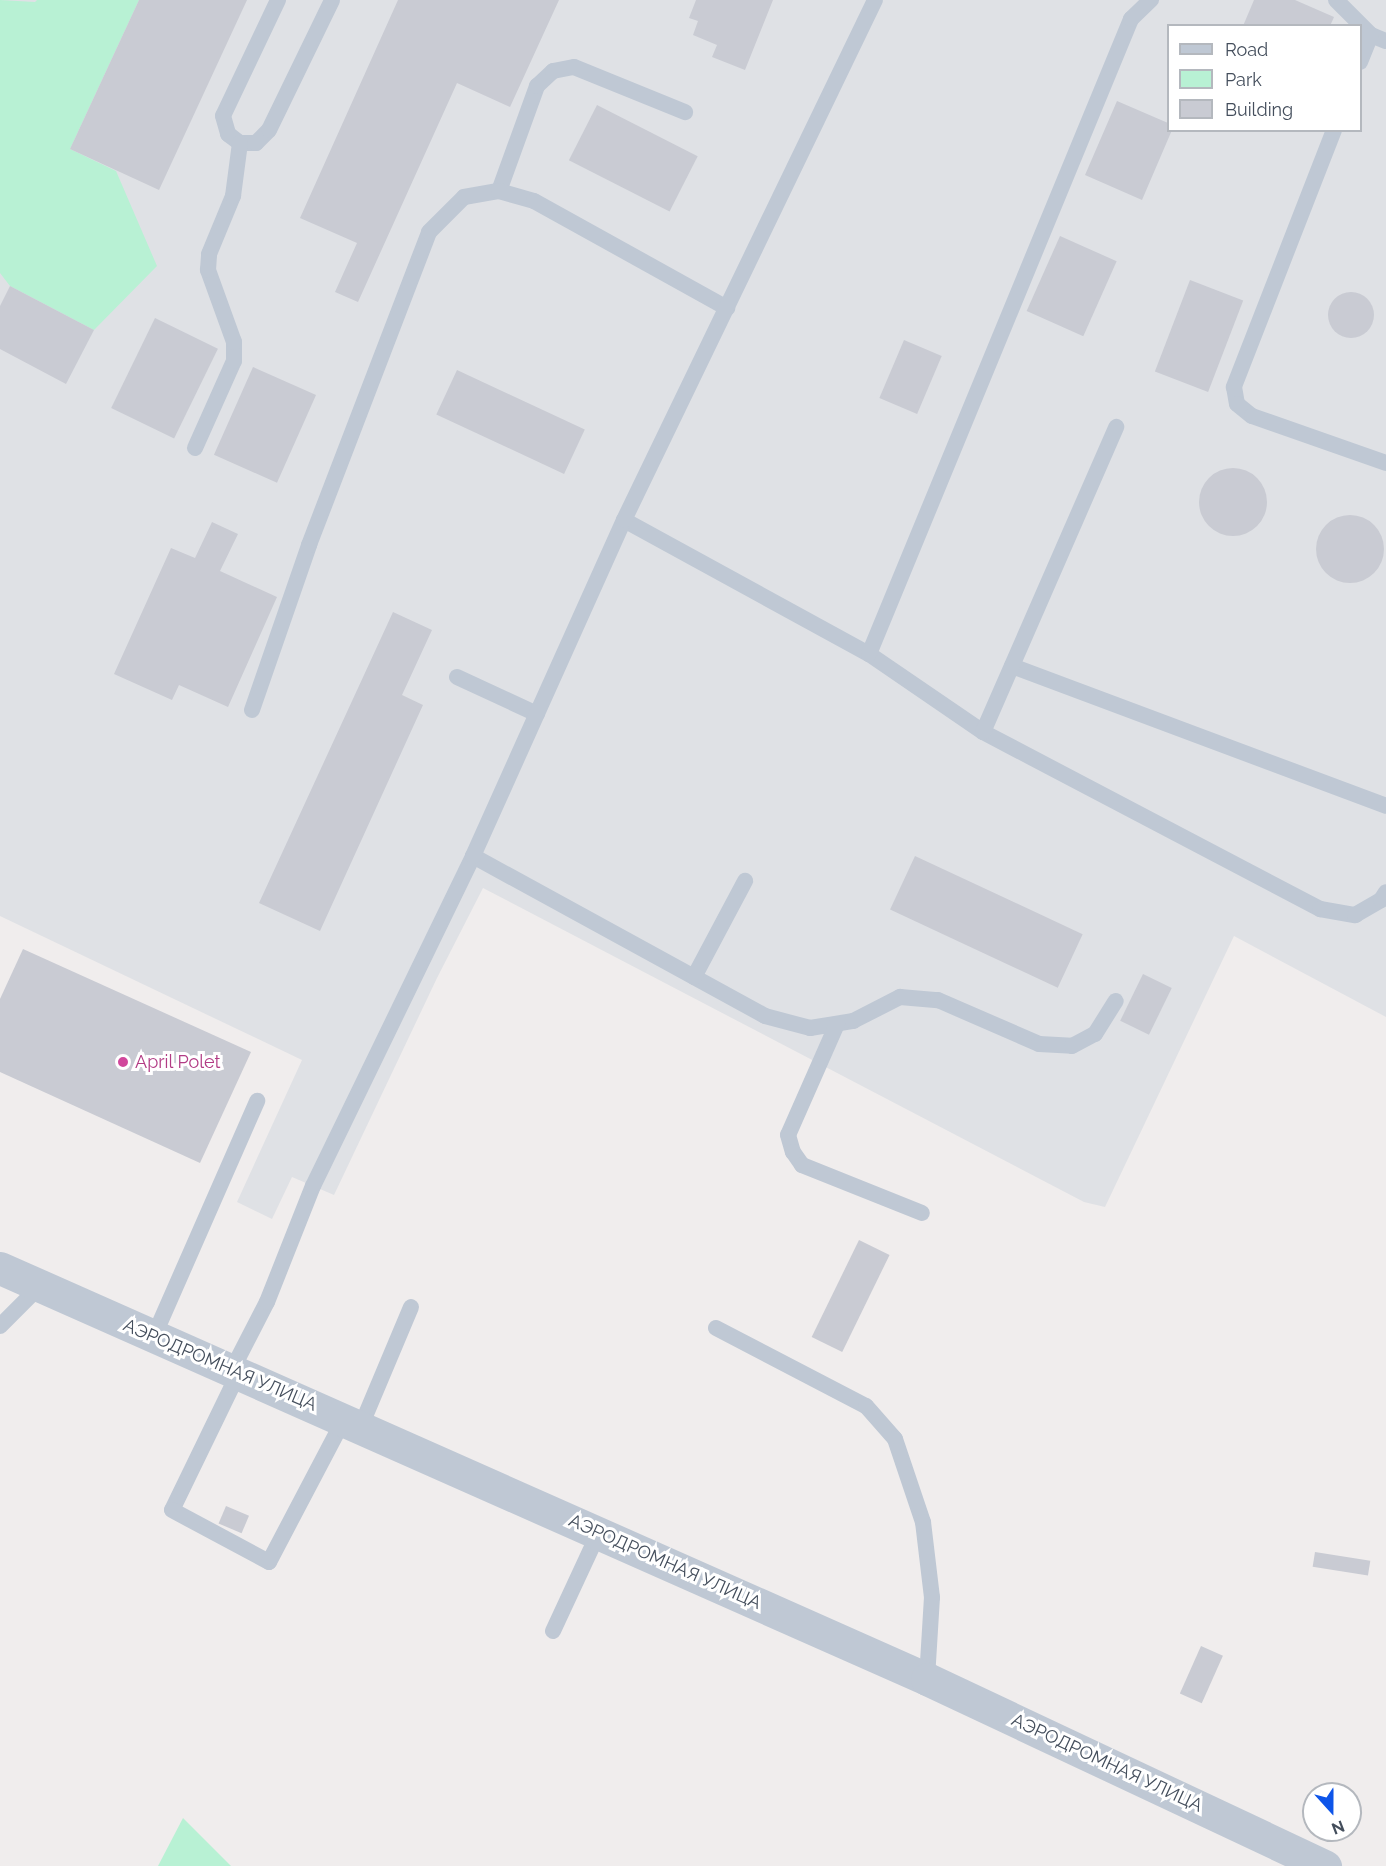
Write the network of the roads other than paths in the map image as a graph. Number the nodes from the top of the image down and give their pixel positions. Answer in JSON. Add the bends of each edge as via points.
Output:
{"nodes":[{"id":1,"x":278,"y":0,"type":"edge"},
{"id":2,"x":332,"y":0,"type":"edge"},
{"id":3,"x":875,"y":0,"type":"edge"},
{"id":4,"x":1151,"y":0,"type":"edge"},
{"id":5,"x":1336,"y":0,"type":"edge"},
{"id":6,"x":1379,"y":38,"type":"edge"},
{"id":7,"x":1362,"y":59,"type":"edge"},
{"id":8,"x":686,"y":111,"type":"dead end"},
{"id":9,"x":1333,"y":132,"type":"edge"},
{"id":10,"x":240,"y":143,"type":"junction"},
{"id":11,"x":499,"y":191,"type":"junction"},
{"id":12,"x":727,"y":308,"type":"junction"},
{"id":13,"x":1116,"y":427,"type":"dead end"},
{"id":14,"x":195,"y":448,"type":"dead end"},
{"id":15,"x":1386,"y":463,"type":"edge"},
{"id":16,"x":624,"y":520,"type":"junction"},
{"id":17,"x":869,"y":654,"type":"junction"},
{"id":18,"x":1012,"y":666,"type":"junction"},
{"id":19,"x":457,"y":677,"type":"dead end"},
{"id":20,"x":252,"y":710,"type":"dead end"},
{"id":21,"x":537,"y":714,"type":"junction"},
{"id":22,"x":984,"y":732,"type":"junction"},
{"id":23,"x":1386,"y":806,"type":"edge"},
{"id":24,"x":472,"y":856,"type":"junction"},
{"id":25,"x":745,"y":881,"type":"dead end"},
{"id":26,"x":1386,"y":892,"type":"edge"},
{"id":27,"x":694,"y":977,"type":"junction"},
{"id":28,"x":1116,"y":1001,"type":"dead end"},
{"id":29,"x":837,"y":1024,"type":"junction"},
{"id":30,"x":257,"y":1101,"type":"dead end"},
{"id":31,"x":922,"y":1213,"type":"dead end"},
{"id":32,"x":0,"y":1268,"type":"edge"},
{"id":33,"x":39,"y":1287,"type":"junction"},
{"id":34,"x":411,"y":1307,"type":"dead end"},
{"id":35,"x":0,"y":1326,"type":"edge"},
{"id":36,"x":717,"y":1328,"type":"dead end"},
{"id":37,"x":154,"y":1336,"type":"junction"},
{"id":38,"x":236,"y":1371,"type":"junction"},
{"id":39,"x":353,"y":1422,"type":"junction"},
{"id":40,"x":599,"y":1532,"type":"junction"},
{"id":41,"x":553,"y":1630,"type":"dead end"},
{"id":42,"x":927,"y":1679,"type":"junction"},
{"id":43,"x":1325,"y":1866,"type":"edge"}],
"edges":[{"from":1,"to":10,"type":"lane","via":[[223,116],[228,134]]},
{"from":2,"to":10,"type":"lane","via":[[269,130],[256,143]]},
{"from":3,"to":12,"type":"lane"},
{"from":4,"to":17,"type":"lane","via":[[1131,20]]},
{"from":5,"to":6,"type":"lane"},
{"from":6,"to":7,"type":"lane"},
{"from":8,"to":11,"type":"lane","via":[[574,67],[553,71],[537,86]]},
{"from":9,"to":15,"type":"lane","via":[[1234,387],[1237,404],[1252,416]]},
{"from":10,"to":14,"type":"lane","via":[[233,196],[209,254],[208,270],[234,342],[234,361]]},
{"from":11,"to":12,"type":"lane","via":[[534,201]]},
{"from":11,"to":20,"type":"lane","via":[[464,197],[429,232],[309,544]]},
{"from":12,"to":16,"type":"lane"},
{"from":13,"to":18,"type":"lane"},
{"from":16,"to":17,"type":"lane"},
{"from":16,"to":21,"type":"lane"},
{"from":17,"to":22,"type":"lane"},
{"from":18,"to":22,"type":"lane"},
{"from":18,"to":23,"type":"lane"},
{"from":19,"to":21,"type":"lane"},
{"from":21,"to":24,"type":"lane"},
{"from":22,"to":26,"type":"lane","via":[[1320,909],[1355,915],[1381,900]]},
{"from":24,"to":27,"type":"lane"},
{"from":24,"to":38,"type":"lane","via":[[313,1186]]},
{"from":25,"to":27,"type":"lane"},
{"from":27,"to":29,"type":"lane","via":[[765,1016],[810,1028]]},
{"from":28,"to":29,"type":"lane","via":[[1095,1034],[1072,1047],[1039,1044],[938,1000],[900,997],[853,1021]]},
{"from":29,"to":31,"type":"lane","via":[[788,1135],[793,1152],[801,1165]]},
{"from":30,"to":37,"type":"lane"},
{"from":32,"to":33,"type":"street","name":"АЭРОДРОМНАЯ УЛИЦА"},
{"from":33,"to":35,"type":"lane"},
{"from":33,"to":37,"type":"street","name":"АЭРОДРОМНАЯ УЛИЦА"},
{"from":34,"to":39,"type":"lane"},
{"from":36,"to":42,"type":"lane","via":[[866,1406],[895,1439],[923,1522],[932,1597]]},
{"from":37,"to":38,"type":"street","name":"АЭРОДРОМНАЯ УЛИЦА"},
{"from":38,"to":39,"type":"street","name":"АЭРОДРОМНАЯ УЛИЦА"},
{"from":38,"to":39,"type":"lane","via":[[172,1510],[269,1562]]},
{"from":39,"to":40,"type":"street","name":"АЭРОДРОМНАЯ УЛИЦА"},
{"from":40,"to":41,"type":"lane"},
{"from":40,"to":42,"type":"street","name":"АЭРОДРОМНАЯ УЛИЦА"},
{"from":42,"to":43,"type":"street","name":"АЭРОДРОМНАЯ УЛИЦА"}]}
